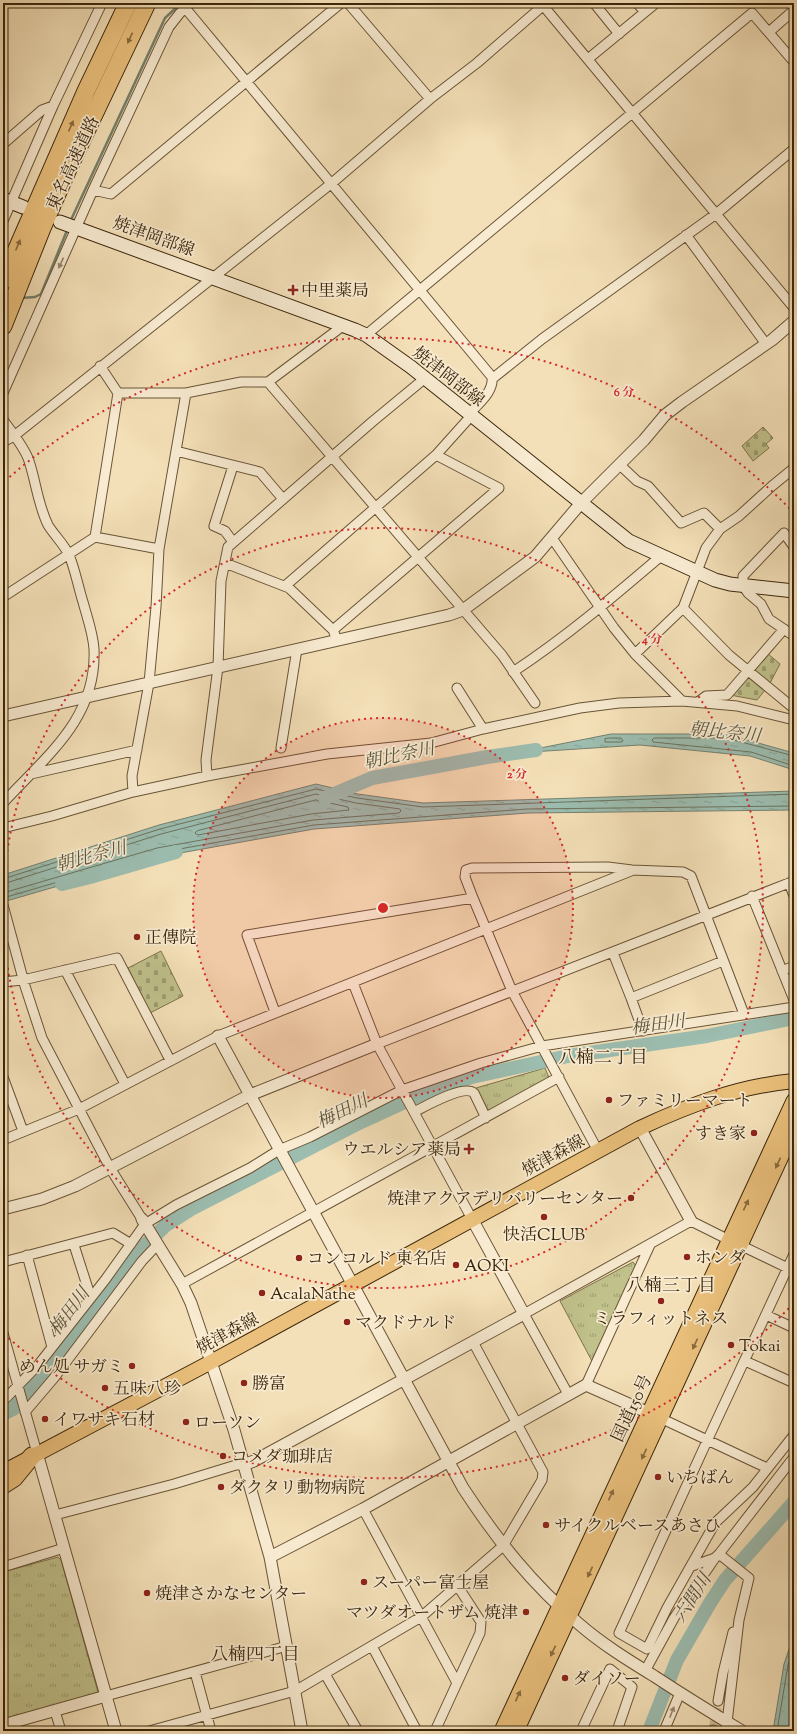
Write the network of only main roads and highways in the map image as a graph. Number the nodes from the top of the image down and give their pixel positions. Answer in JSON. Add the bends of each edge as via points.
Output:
{"nodes":[{"id":1,"x":128,"y":3,"type":"edge"},
{"id":2,"x":147,"y":3,"type":"edge"},
{"id":3,"x":60,"y":222,"type":"dead end"},
{"id":4,"x":3,"y":281,"type":"edge"},
{"id":5,"x":3,"y":326,"type":"edge"},
{"id":6,"x":794,"y":591,"type":"edge"},
{"id":7,"x":794,"y":1081,"type":"edge"},
{"id":8,"x":794,"y":1101,"type":"edge"},
{"id":9,"x":794,"y":1128,"type":"edge"},
{"id":10,"x":734,"y":1243,"type":"junction"},
{"id":11,"x":35,"y":1454,"type":"junction"},
{"id":12,"x":3,"y":1472,"type":"edge"},
{"id":13,"x":3,"y":1485,"type":"edge"},
{"id":14,"x":565,"y":1611,"type":"junction"},
{"id":15,"x":502,"y":1731,"type":"edge"},
{"id":16,"x":516,"y":1731,"type":"edge"}],
"edges":[{"from":4,"to":1,"type":"highway","name":"東名高速道路","one_way":true,"via":[[86,91]]},
{"from":2,"to":5,"type":"highway","name":"東名高速道路","one_way":true,"via":[[65,176]]},
{"from":3,"to":6,"type":"main road","name":"焼津岡部線","via":[[366,335],[629,541],[715,580],[743,586]]},
{"from":7,"to":11,"type":"main road","name":"焼津森線","via":[[723,1094],[640,1128],[211,1362]]},
{"from":10,"to":8,"type":"highway","name":"国道150号","one_way":true},
{"from":9,"to":10,"type":"highway","name":"国道150号","one_way":true},
{"from":10,"to":14,"type":"highway","name":"国道150号"},
{"from":11,"to":12,"type":"main road","name":"焼津森線"},
{"from":11,"to":13,"type":"highway","via":[[14,1478]]},
{"from":15,"to":14,"type":"highway","name":"国道150号","one_way":true},
{"from":14,"to":16,"type":"highway","name":"国道150号","one_way":true}]}
